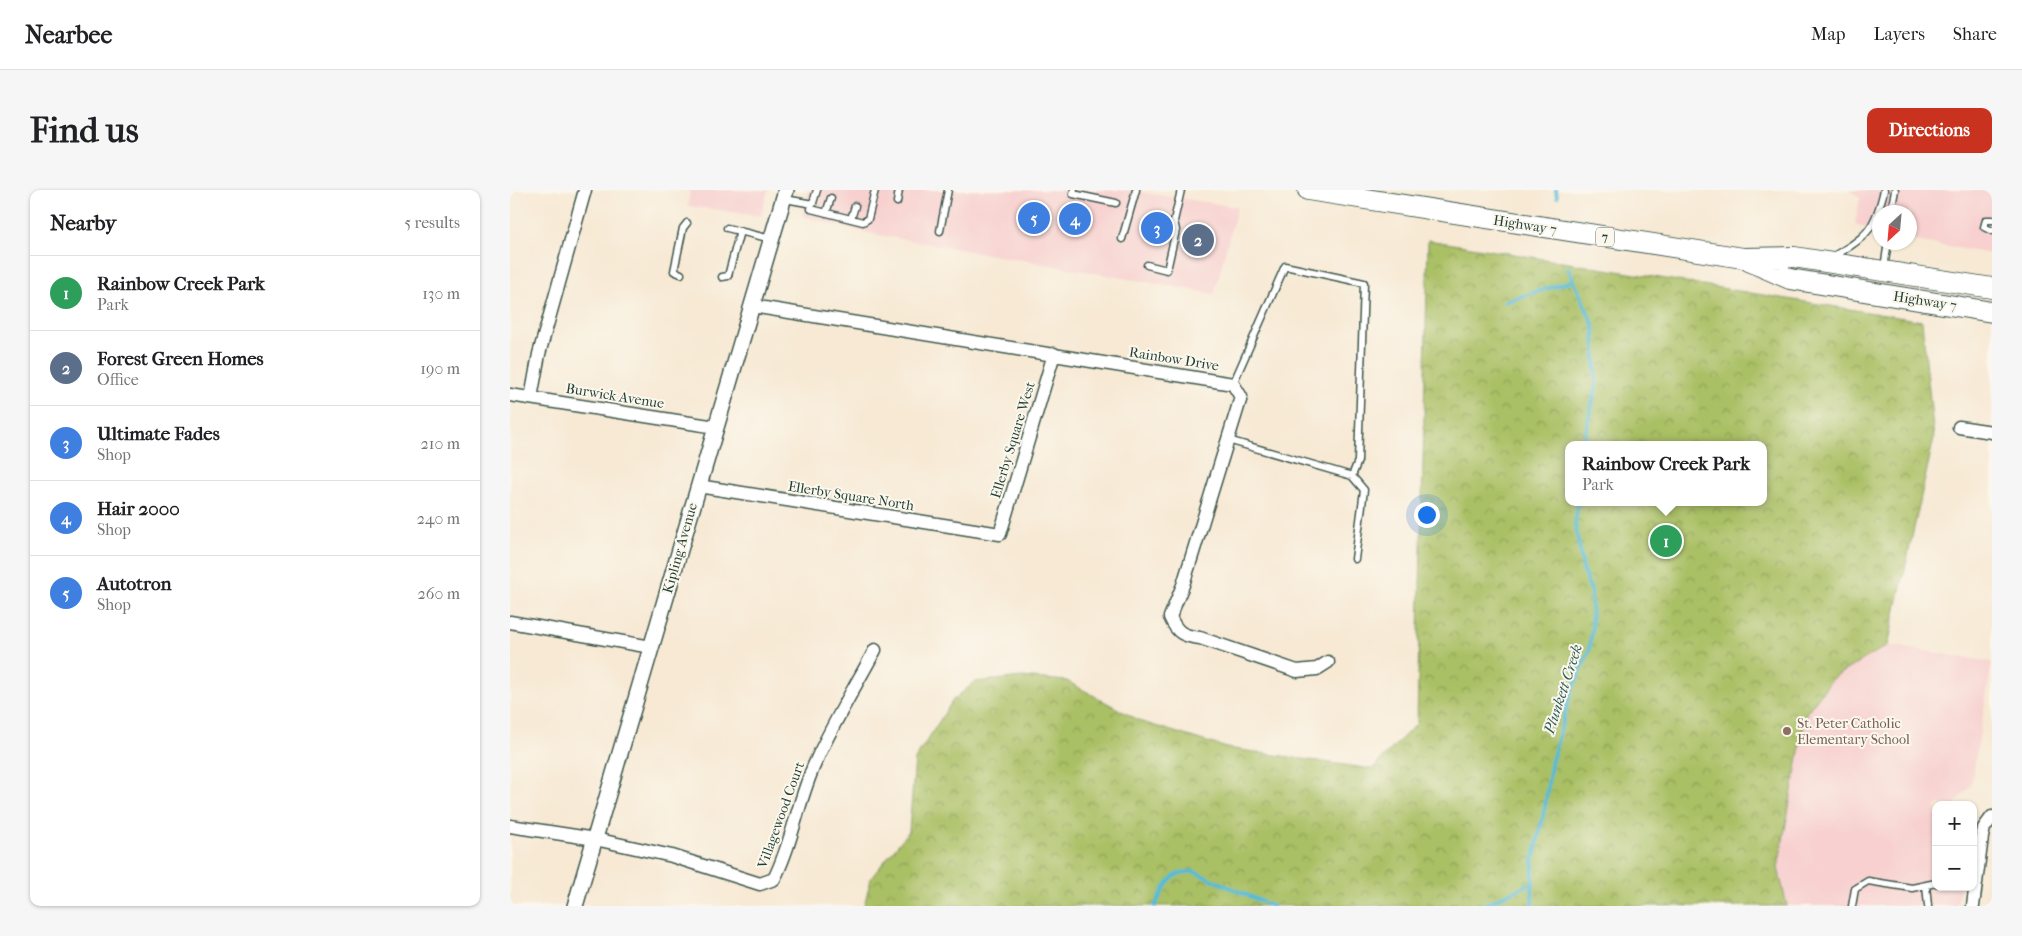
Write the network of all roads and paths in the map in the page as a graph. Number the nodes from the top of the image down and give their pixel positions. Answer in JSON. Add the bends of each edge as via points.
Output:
{"nodes":[{"id":1,"x":585,"y":190,"type":"edge"},
{"id":2,"x":817,"y":190,"type":"edge"},
{"id":3,"x":875,"y":190,"type":"edge"},
{"id":4,"x":899,"y":190,"type":"edge"},
{"id":5,"x":948,"y":190,"type":"edge"},
{"id":6,"x":1074,"y":190,"type":"edge"},
{"id":7,"x":1136,"y":190,"type":"edge"},
{"id":8,"x":1181,"y":190,"type":"edge"},
{"id":9,"x":1308,"y":190,"type":"edge"},
{"id":10,"x":1884,"y":190,"type":"edge"},
{"id":11,"x":1895,"y":190,"type":"edge"},
{"id":12,"x":785,"y":195,"type":"edge"},
{"id":13,"x":831,"y":198,"type":"dead end"},
{"id":14,"x":897,"y":202,"type":"dead end"},
{"id":15,"x":1116,"y":203,"type":"dead end"},
{"id":16,"x":813,"y":204,"type":"junction"},
{"id":17,"x":1892,"y":205,"type":"edge"},
{"id":18,"x":855,"y":206,"type":"dead end"},
{"id":19,"x":826,"y":213,"type":"junction"},
{"id":20,"x":852,"y":219,"type":"junction"},
{"id":21,"x":1992,"y":220,"type":"edge"},
{"id":22,"x":687,"y":223,"type":"dead end"},
{"id":23,"x":727,"y":228,"type":"dead end"},
{"id":24,"x":740,"y":231,"type":"junction"},
{"id":25,"x":940,"y":231,"type":"dead end"},
{"id":26,"x":1992,"y":231,"type":"edge"},
{"id":27,"x":772,"y":239,"type":"junction"},
{"id":28,"x":1122,"y":240,"type":"dead end"},
{"id":29,"x":1887,"y":250,"type":"edge"},
{"id":30,"x":1743,"y":258,"type":"junction"},
{"id":31,"x":1824,"y":261,"type":"junction"},
{"id":32,"x":1147,"y":265,"type":"dead end"},
{"id":33,"x":1883,"y":271,"type":"junction"},
{"id":34,"x":681,"y":274,"type":"dead end"},
{"id":35,"x":722,"y":277,"type":"dead end"},
{"id":36,"x":1992,"y":288,"type":"edge"},
{"id":37,"x":1856,"y":290,"type":"junction"},
{"id":38,"x":752,"y":306,"type":"junction"},
{"id":39,"x":1992,"y":312,"type":"edge"},
{"id":40,"x":1054,"y":354,"type":"junction"},
{"id":41,"x":1233,"y":384,"type":"junction"},
{"id":42,"x":510,"y":395,"type":"edge"},
{"id":43,"x":530,"y":398,"type":"junction"},
{"id":44,"x":716,"y":427,"type":"junction"},
{"id":45,"x":1959,"y":427,"type":"dead end"},
{"id":46,"x":1992,"y":432,"type":"edge"},
{"id":47,"x":1228,"y":440,"type":"junction"},
{"id":48,"x":1352,"y":476,"type":"junction"},
{"id":49,"x":698,"y":486,"type":"junction"},
{"id":50,"x":1000,"y":534,"type":"joint"},
{"id":51,"x":1355,"y":559,"type":"dead end"},
{"id":52,"x":510,"y":622,"type":"edge"},
{"id":53,"x":651,"y":646,"type":"junction"},
{"id":54,"x":875,"y":650,"type":"dead end"},
{"id":55,"x":1328,"y":662,"type":"dead end"},
{"id":56,"x":1992,"y":817,"type":"edge"},
{"id":57,"x":510,"y":826,"type":"edge"},
{"id":58,"x":595,"y":839,"type":"junction"},
{"id":59,"x":1977,"y":862,"type":"edge"},
{"id":60,"x":1932,"y":884,"type":"edge"},
{"id":61,"x":1926,"y":885,"type":"junction"},
{"id":62,"x":1972,"y":891,"type":"edge"},
{"id":63,"x":576,"y":906,"type":"edge"},
{"id":64,"x":1852,"y":906,"type":"edge"},
{"id":65,"x":1928,"y":906,"type":"edge"},
{"id":66,"x":1973,"y":906,"type":"edge"}],
"edges":[{"from":1,"to":43,"type":"street","via":[[539,354]]},
{"from":2,"to":16,"type":"lane"},
{"from":3,"to":20,"type":"lane","via":[[868,219],[863,222]]},
{"from":4,"to":14,"type":"lane"},
{"from":5,"to":25,"type":"lane"},
{"from":6,"to":15,"type":"lane","via":[[1073,194]]},
{"from":7,"to":28,"type":"lane"},
{"from":8,"to":32,"type":"lane","via":[[1167,270]]},
{"from":9,"to":30,"type":"main road","name":"Highway 7","number":"7"},
{"from":10,"to":31,"type":"lane","via":[[1874,223],[1867,233]]},
{"from":11,"to":17,"type":"lane"},
{"from":12,"to":16,"type":"lane"},
{"from":12,"to":27,"type":"street","name":"Kipling Avenue"},
{"from":13,"to":19,"type":"lane"},
{"from":16,"to":19,"type":"lane","via":[[811,210]]},
{"from":18,"to":20,"type":"lane"},
{"from":19,"to":20,"type":"lane"},
{"from":21,"to":26,"type":"lane","via":[[1986,220],[1984,228]]},
{"from":22,"to":34,"type":"lane","via":[[683,228],[674,271]]},
{"from":23,"to":24,"type":"lane"},
{"from":24,"to":27,"type":"lane"},
{"from":24,"to":35,"type":"lane","via":[[731,270],[728,276]]},
{"from":27,"to":38,"type":"street","name":"Kipling Avenue"},
{"from":29,"to":33,"type":"lane"},
{"from":30,"to":31,"type":"main road","name":"Highway 7","number":"7","via":[[1794,257]]},
{"from":30,"to":37,"type":"main road","name":"Highway 7","number":"7","via":[[1790,279]]},
{"from":31,"to":33,"type":"main road","name":"Highway 7","number":"7"},
{"from":33,"to":36,"type":"main road","name":"Highway 7","number":"7"},
{"from":33,"to":37,"type":"main road"},
{"from":37,"to":39,"type":"main road","name":"Highway 7","number":"7"},
{"from":38,"to":40,"type":"street","name":"Rainbow Drive"},
{"from":38,"to":44,"type":"street","name":"Kipling Avenue"},
{"from":40,"to":41,"type":"street","name":"Rainbow Drive"},
{"from":40,"to":50,"type":"street","name":"Ellerby Square West"},
{"from":41,"to":47,"type":"street","name":"Rainbow Drive","via":[[1241,397]]},
{"from":41,"to":48,"type":"lane","via":[[1286,266],[1364,283],[1358,461]]},
{"from":42,"to":43,"type":"street","name":"Burwick Avenue"},
{"from":43,"to":44,"type":"street","name":"Burwick Avenue"},
{"from":44,"to":49,"type":"street","name":"Kipling Avenue"},
{"from":45,"to":46,"type":"street"},
{"from":47,"to":48,"type":"lane"},
{"from":47,"to":55,"type":"street","name":"Rainbow Drive","via":[[1183,585],[1172,607],[1170,616],[1173,624],[1178,632],[1297,671],[1317,669]]},
{"from":48,"to":51,"type":"lane","via":[[1364,490]]},
{"from":49,"to":50,"type":"street","name":"Ellerby Square North"},
{"from":49,"to":53,"type":"street","name":"Kipling Avenue"},
{"from":52,"to":53,"type":"street"},
{"from":53,"to":58,"type":"street","name":"Kipling Avenue"},
{"from":54,"to":58,"type":"street","name":"Villagewood Court","via":[[815,762],[774,879],[760,884],[672,856]]},
{"from":56,"to":59,"type":"street","via":[[1984,828]]},
{"from":57,"to":58,"type":"street"},
{"from":58,"to":63,"type":"street","name":"Kipling Avenue"},
{"from":60,"to":61,"type":"lane"},
{"from":61,"to":64,"type":"lane","via":[[1912,888],[1868,881],[1855,889]]},
{"from":61,"to":65,"type":"lane"},
{"from":62,"to":66,"type":"street"}]}
